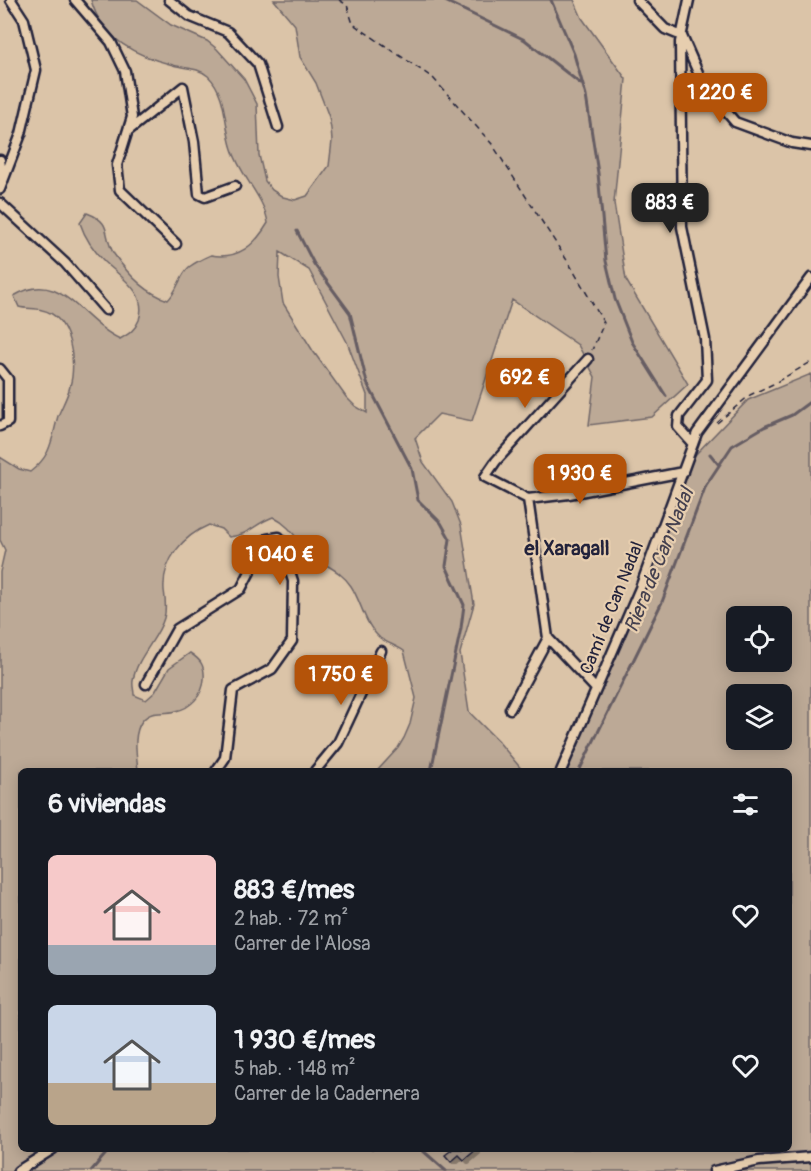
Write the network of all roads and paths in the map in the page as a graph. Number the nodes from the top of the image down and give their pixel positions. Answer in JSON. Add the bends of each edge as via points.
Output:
{"nodes":[{"id":1,"x":11,"y":0,"type":"edge"},
{"id":2,"x":75,"y":0,"type":"edge"},
{"id":3,"x":169,"y":0,"type":"edge"},
{"id":4,"x":339,"y":0,"type":"edge"},
{"id":5,"x":637,"y":0,"type":"edge"},
{"id":6,"x":689,"y":0,"type":"edge"},
{"id":7,"x":682,"y":36,"type":"junction"},
{"id":8,"x":278,"y":127,"type":"dead end"},
{"id":9,"x":128,"y":131,"type":"junction"},
{"id":10,"x":811,"y":146,"type":"edge"},
{"id":11,"x":0,"y":160,"type":"edge"},
{"id":12,"x":235,"y":186,"type":"dead end"},
{"id":13,"x":0,"y":189,"type":"edge"},
{"id":14,"x":0,"y":203,"type":"edge"},
{"id":15,"x":176,"y":244,"type":"dead end"},
{"id":16,"x":811,"y":278,"type":"edge"},
{"id":17,"x":106,"y":310,"type":"dead end"},
{"id":18,"x":588,"y":359,"type":"joint"},
{"id":19,"x":811,"y":362,"type":"edge"},
{"id":20,"x":0,"y":369,"type":"edge"},
{"id":21,"x":0,"y":426,"type":"edge"},
{"id":22,"x":713,"y":426,"type":"dead end"},
{"id":23,"x":693,"y":444,"type":"junction"},
{"id":24,"x":683,"y":472,"type":"junction"},
{"id":25,"x":528,"y":499,"type":"junction"},
{"id":26,"x":548,"y":638,"type":"junction"},
{"id":27,"x":381,"y":651,"type":"dead end"},
{"id":28,"x":146,"y":684,"type":"dead end"},
{"id":29,"x":596,"y":689,"type":"junction"},
{"id":30,"x":510,"y":709,"type":"dead end"},
{"id":31,"x":218,"y":768,"type":"edge"},
{"id":32,"x":318,"y":768,"type":"edge"},
{"id":33,"x":562,"y":768,"type":"edge"},
{"id":34,"x":48,"y":1152,"type":"edge"},
{"id":35,"x":811,"y":1157,"type":"edge"},
{"id":36,"x":18,"y":1171,"type":"edge"},
{"id":37,"x":714,"y":1171,"type":"edge"}],
"edges":[{"from":1,"to":13,"type":"street","via":[[24,20],[36,70],[21,134]]},
{"from":2,"to":9,"type":"street","via":[[111,42],[125,71],[132,117]]},
{"from":3,"to":8,"type":"street","via":[[189,16],[228,32],[258,64]]},
{"from":4,"to":18,"type":"path","via":[[347,4],[353,24],[433,78],[492,144],[604,323]]},
{"from":5,"to":7,"type":"street","via":[[664,29]]},
{"from":6,"to":7,"type":"street"},
{"from":7,"to":10,"type":"street","via":[[703,84],[735,122]]},
{"from":7,"to":23,"type":"street","via":[[682,227],[705,339],[707,380],[679,416],[678,427]]},
{"from":9,"to":12,"type":"street","via":[[183,87],[199,194],[205,197]]},
{"from":9,"to":15,"type":"street","via":[[117,165],[120,190]]},
{"from":11,"to":13,"type":"street"},
{"from":14,"to":17,"type":"street","via":[[65,263]]},
{"from":16,"to":23,"type":"street","name":"Camí de Can Nadal","via":[[697,433]]},
{"from":18,"to":25,"type":"street","via":[[485,477]]},
{"from":19,"to":22,"type":"path","via":[[750,395]]},
{"from":20,"to":21,"type":"street","via":[[8,379],[8,422]]},
{"from":23,"to":24,"type":"street","name":"Camí de Can Nadal"},
{"from":24,"to":25,"type":"street"},
{"from":24,"to":29,"type":"street","name":"Camí de Can Nadal","via":[[640,588]]},
{"from":25,"to":26,"type":"street"},
{"from":26,"to":29,"type":"street"},
{"from":26,"to":30,"type":"street"},
{"from":27,"to":32,"type":"street","via":[[338,744]]},
{"from":28,"to":31,"type":"street","via":[[177,629],[241,589],[267,539],[279,537],[293,581],[292,641],[272,669],[233,690],[225,758]]},
{"from":29,"to":33,"type":"street","name":"Camí de Can Nadal"},
{"from":34,"to":36,"type":"street"},
{"from":35,"to":37,"type":"street","via":[[759,1161]]}]}
